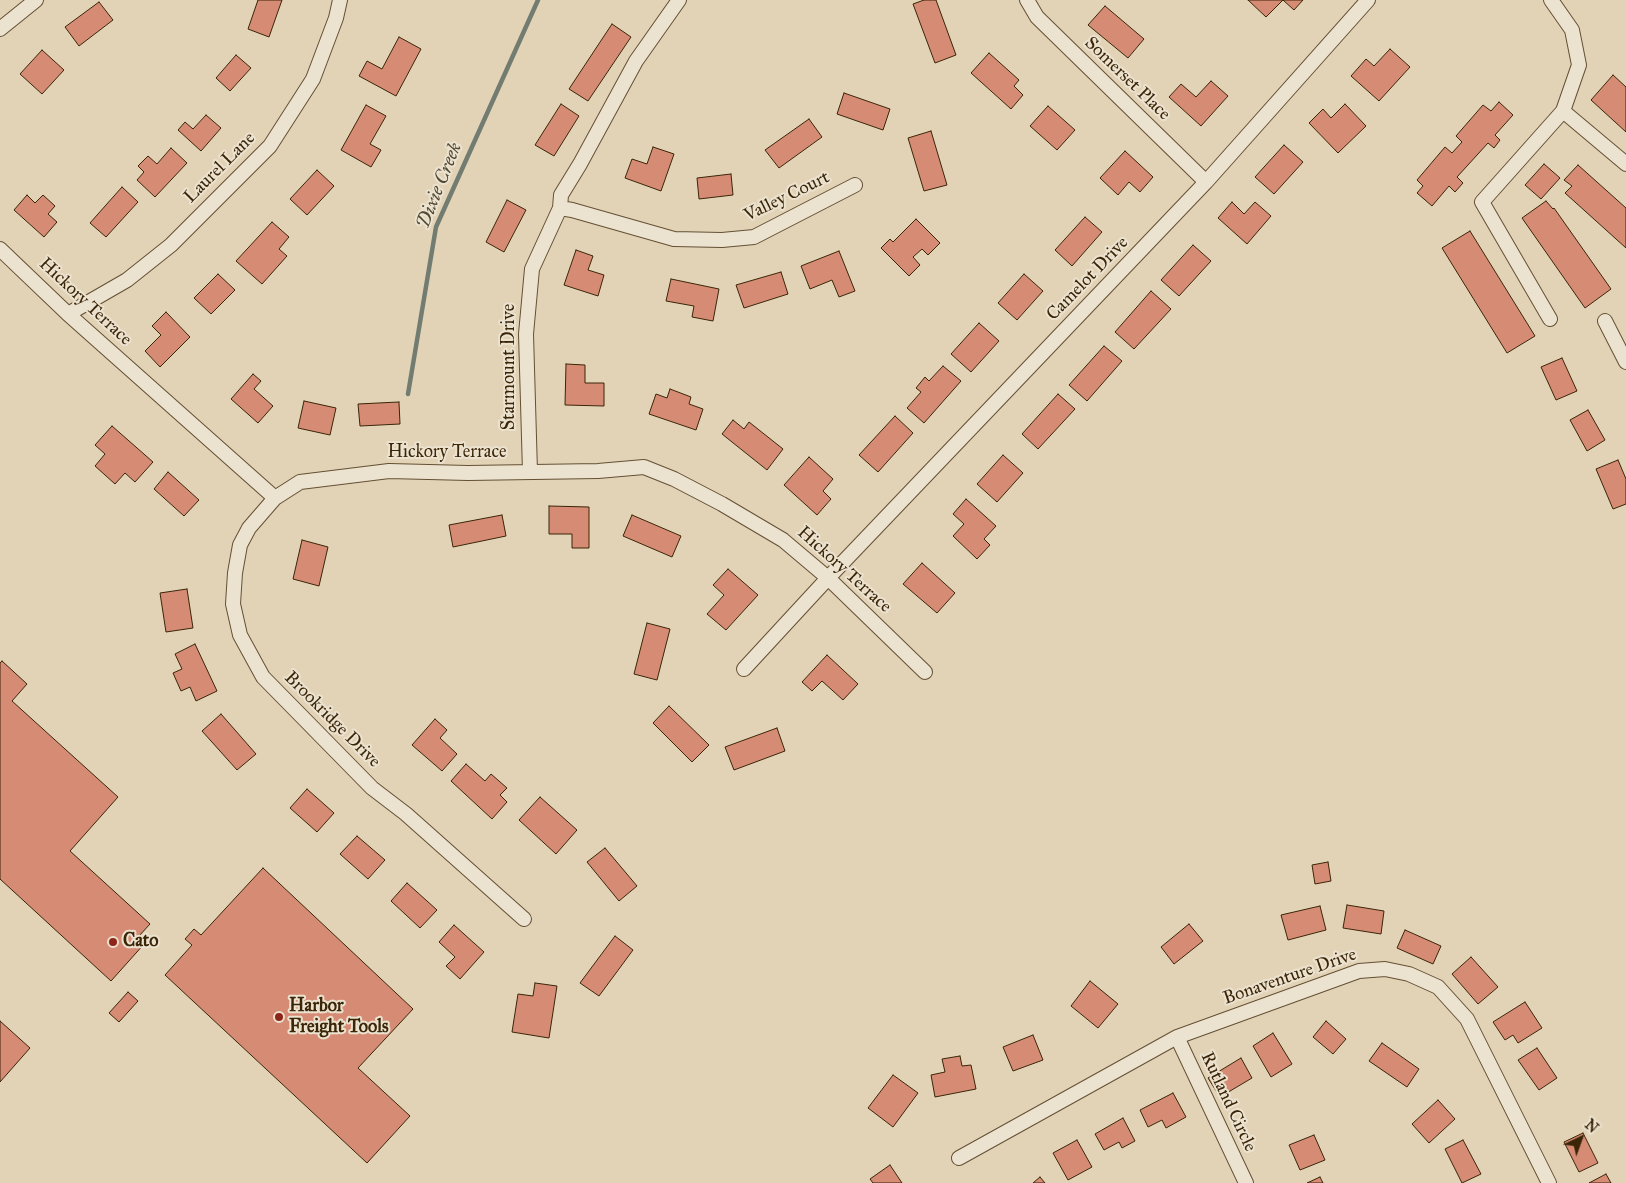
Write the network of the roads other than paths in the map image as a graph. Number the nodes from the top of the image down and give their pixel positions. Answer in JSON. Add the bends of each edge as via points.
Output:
{"nodes":[{"id":1,"x":36,"y":0,"type":"edge"},
{"id":2,"x":340,"y":0,"type":"edge"},
{"id":3,"x":678,"y":0,"type":"edge"},
{"id":4,"x":1027,"y":0,"type":"edge"},
{"id":5,"x":1368,"y":0,"type":"edge"},
{"id":6,"x":1551,"y":0,"type":"edge"},
{"id":7,"x":0,"y":29,"type":"edge"},
{"id":8,"x":1563,"y":111,"type":"junction"},
{"id":9,"x":1626,"y":164,"type":"edge"},
{"id":10,"x":1206,"y":182,"type":"junction"},
{"id":11,"x":855,"y":185,"type":"dead end"},
{"id":12,"x":560,"y":208,"type":"junction"},
{"id":13,"x":0,"y":249,"type":"edge"},
{"id":14,"x":68,"y":314,"type":"junction"},
{"id":15,"x":1550,"y":319,"type":"dead end"},
{"id":16,"x":1605,"y":321,"type":"dead end"},
{"id":17,"x":1626,"y":362,"type":"edge"},
{"id":18,"x":530,"y":472,"type":"junction"},
{"id":19,"x":275,"y":498,"type":"junction"},
{"id":20,"x":828,"y":578,"type":"junction"},
{"id":21,"x":744,"y":669,"type":"dead end"},
{"id":22,"x":925,"y":672,"type":"dead end"},
{"id":23,"x":524,"y":919,"type":"dead end"},
{"id":24,"x":1177,"y":1037,"type":"junction"},
{"id":25,"x":959,"y":1158,"type":"dead end"},
{"id":26,"x":1246,"y":1183,"type":"edge"},
{"id":27,"x":1549,"y":1183,"type":"edge"}],
"edges":[{"from":1,"to":7,"type":"street"},
{"from":2,"to":14,"type":"street","name":"Laurel Lane","via":[[313,79],[270,146],[171,245],[127,280]]},
{"from":3,"to":12,"type":"street","name":"Starmount Drive","via":[[636,61],[561,195]]},
{"from":4,"to":10,"type":"street","name":"Somerset Place","via":[[1037,17]]},
{"from":5,"to":10,"type":"street","name":"Camelot Drive"},
{"from":6,"to":8,"type":"street","via":[[1572,30],[1579,65]]},
{"from":8,"to":9,"type":"street"},
{"from":8,"to":15,"type":"street","via":[[1482,202]]},
{"from":10,"to":20,"type":"street","name":"Camelot Drive"},
{"from":11,"to":12,"type":"street","name":"Valley Court","via":[[754,237],[722,240],[674,239]]},
{"from":12,"to":18,"type":"street","name":"Starmount Drive","via":[[532,269],[526,334]]},
{"from":13,"to":14,"type":"street","name":"Hickory Terrace"},
{"from":14,"to":19,"type":"street","name":"Hickory Terrace"},
{"from":16,"to":17,"type":"street"},
{"from":18,"to":19,"type":"street","name":"Hickory Terrace","via":[[389,471],[300,482]]},
{"from":18,"to":20,"type":"street","name":"Hickory Terrace","via":[[644,467],[722,504],[783,540]]},
{"from":19,"to":23,"type":"street","name":"Brookridge Drive","via":[[240,545],[235,573],[234,604],[240,635],[262,677],[372,788],[406,814]]},
{"from":20,"to":21,"type":"street","name":"Camelot Drive"},
{"from":20,"to":22,"type":"street","name":"Hickory Terrace"},
{"from":24,"to":25,"type":"street","name":"Bonaventure Drive"},
{"from":24,"to":26,"type":"street","name":"Rutland Circle"},
{"from":24,"to":27,"type":"street","name":"Bonaventure Drive","via":[[1359,971],[1385,968],[1409,974],[1438,987],[1467,1019]]}]}
